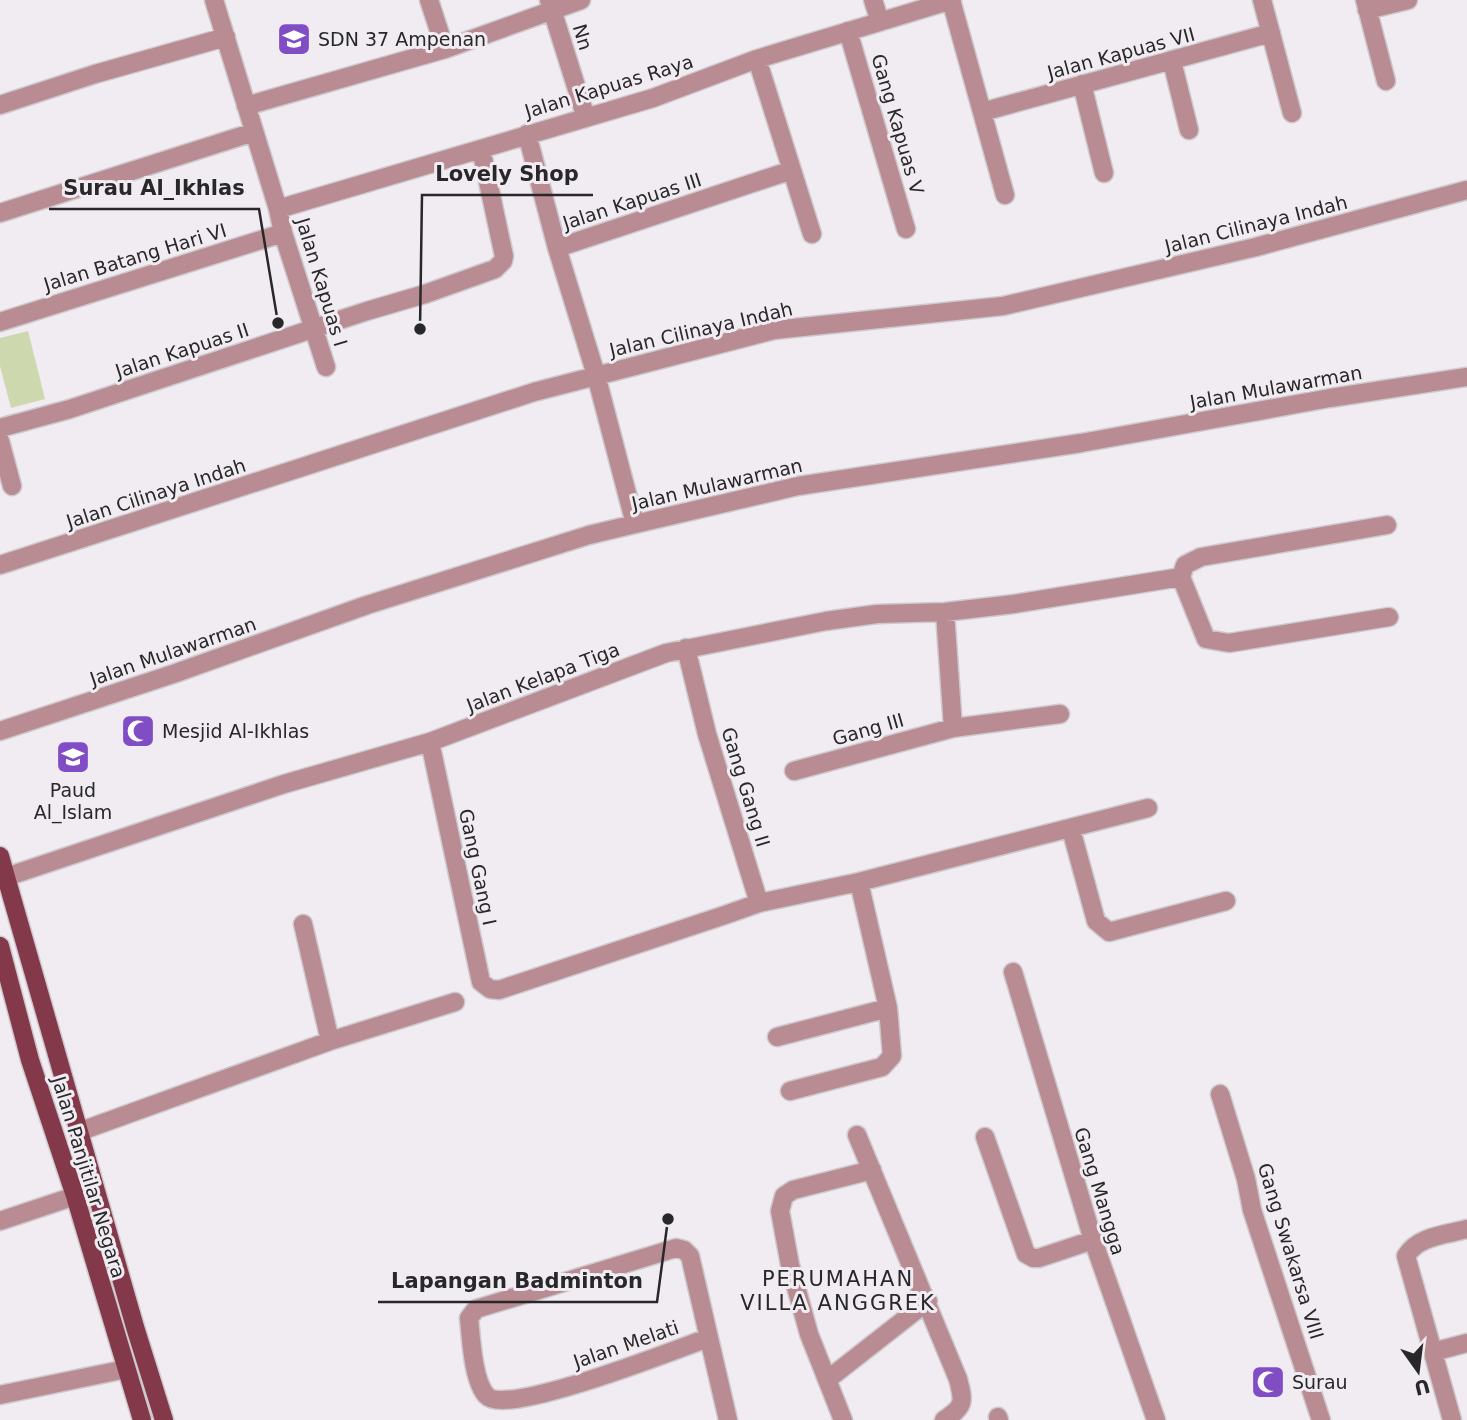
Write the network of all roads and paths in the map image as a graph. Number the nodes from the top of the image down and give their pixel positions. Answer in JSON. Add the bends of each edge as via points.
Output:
{"nodes":[{"id":1,"x":214,"y":0,"type":"edge"},
{"id":2,"x":429,"y":0,"type":"edge"},
{"id":3,"x":580,"y":0,"type":"edge"},
{"id":4,"x":873,"y":0,"type":"edge"},
{"id":5,"x":951,"y":0,"type":"edge"},
{"id":6,"x":1262,"y":0,"type":"edge"},
{"id":7,"x":1408,"y":0,"type":"edge"},
{"id":8,"x":551,"y":5,"type":"edge"},
{"id":9,"x":1366,"y":5,"type":"edge"},
{"id":10,"x":880,"y":22,"type":"junction"},
{"id":11,"x":848,"y":31,"type":"junction"},
{"id":12,"x":1271,"y":33,"type":"junction"},
{"id":13,"x":226,"y":37,"type":"junction"},
{"id":14,"x":445,"y":49,"type":"junction"},
{"id":15,"x":757,"y":59,"type":"junction"},
{"id":16,"x":1172,"y":61,"type":"junction"},
{"id":17,"x":1386,"y":81,"type":"dead end"},
{"id":18,"x":1082,"y":84,"type":"junction"},
{"id":19,"x":0,"y":105,"type":"edge"},
{"id":20,"x":246,"y":106,"type":"junction"},
{"id":21,"x":982,"y":112,"type":"junction"},
{"id":22,"x":1292,"y":113,"type":"dead end"},
{"id":23,"x":586,"y":118,"type":"junction"},
{"id":24,"x":1189,"y":130,"type":"dead end"},
{"id":25,"x":254,"y":132,"type":"junction"},
{"id":26,"x":527,"y":134,"type":"junction"},
{"id":27,"x":481,"y":149,"type":"junction"},
{"id":28,"x":792,"y":170,"type":"junction"},
{"id":29,"x":1104,"y":173,"type":"dead end"},
{"id":30,"x":1467,"y":190,"type":"edge"},
{"id":31,"x":1005,"y":195,"type":"dead end"},
{"id":32,"x":278,"y":209,"type":"junction"},
{"id":33,"x":0,"y":213,"type":"edge"},
{"id":34,"x":906,"y":229,"type":"dead end"},
{"id":35,"x":283,"y":233,"type":"junction"},
{"id":36,"x":812,"y":234,"type":"dead end"},
{"id":37,"x":557,"y":248,"type":"junction"},
{"id":38,"x":0,"y":323,"type":"edge"},
{"id":39,"x":314,"y":329,"type":"junction"},
{"id":40,"x":326,"y":367,"type":"dead end"},
{"id":41,"x":596,"y":375,"type":"junction"},
{"id":42,"x":1467,"y":377,"type":"edge"},
{"id":43,"x":0,"y":428,"type":"edge"},
{"id":44,"x":0,"y":440,"type":"edge"},
{"id":45,"x":12,"y":486,"type":"dead end"},
{"id":46,"x":635,"y":524,"type":"junction"},
{"id":47,"x":1387,"y":525,"type":"dead end"},
{"id":48,"x":0,"y":565,"type":"edge"},
{"id":49,"x":1181,"y":577,"type":"junction"},
{"id":50,"x":945,"y":612,"type":"junction"},
{"id":51,"x":1389,"y":617,"type":"dead end"},
{"id":52,"x":686,"y":648,"type":"junction"},
{"id":53,"x":1060,"y":713,"type":"dead end"},
{"id":54,"x":953,"y":728,"type":"junction"},
{"id":55,"x":0,"y":731,"type":"edge"},
{"id":56,"x":430,"y":742,"type":"junction"},
{"id":57,"x":794,"y":771,"type":"dead end"},
{"id":58,"x":1148,"y":808,"type":"dead end"},
{"id":59,"x":1071,"y":829,"type":"junction"},
{"id":60,"x":0,"y":856,"type":"edge"},
{"id":61,"x":6,"y":877,"type":"junction"},
{"id":62,"x":859,"y":882,"type":"junction"},
{"id":63,"x":1226,"y":901,"type":"dead end"},
{"id":64,"x":759,"y":903,"type":"junction"},
{"id":65,"x":303,"y":924,"type":"dead end"},
{"id":66,"x":0,"y":946,"type":"edge"},
{"id":67,"x":1013,"y":972,"type":"dead end"},
{"id":68,"x":455,"y":1002,"type":"dead end"},
{"id":69,"x":888,"y":1008,"type":"junction"},
{"id":70,"x":777,"y":1037,"type":"dead end"},
{"id":71,"x":330,"y":1041,"type":"junction"},
{"id":72,"x":790,"y":1091,"type":"dead end"},
{"id":73,"x":1220,"y":1094,"type":"dead end"},
{"id":74,"x":81,"y":1131,"type":"junction"},
{"id":75,"x":857,"y":1135,"type":"dead end"},
{"id":76,"x":985,"y":1137,"type":"dead end"},
{"id":77,"x":872,"y":1170,"type":"junction"},
{"id":78,"x":75,"y":1196,"type":"junction"},
{"id":79,"x":0,"y":1222,"type":"edge"},
{"id":80,"x":1467,"y":1229,"type":"edge"},
{"id":81,"x":1093,"y":1241,"type":"junction"},
{"id":82,"x":928,"y":1301,"type":"junction"},
{"id":83,"x":708,"y":1338,"type":"junction"},
{"id":84,"x":1467,"y":1343,"type":"edge"},
{"id":85,"x":1433,"y":1352,"type":"junction"},
{"id":86,"x":126,"y":1369,"type":"junction"},
{"id":87,"x":827,"y":1380,"type":"junction"},
{"id":88,"x":0,"y":1395,"type":"edge"},
{"id":89,"x":142,"y":1420,"type":"edge"},
{"id":90,"x":164,"y":1420,"type":"edge"},
{"id":91,"x":728,"y":1420,"type":"edge"},
{"id":92,"x":843,"y":1420,"type":"edge"},
{"id":93,"x":944,"y":1420,"type":"edge"},
{"id":94,"x":1156,"y":1420,"type":"edge"},
{"id":95,"x":1321,"y":1420,"type":"edge"},
{"id":96,"x":1452,"y":1420,"type":"edge"}],
"edges":[{"from":1,"to":13,"type":"street","name":"Jalan Kapuas I"},
{"from":2,"to":14,"type":"street"},
{"from":3,"to":8,"type":"street"},
{"from":4,"to":10,"type":"street"},
{"from":5,"to":10,"type":"street","name":"Jalan Kapuas Raya"},
{"from":5,"to":21,"type":"street"},
{"from":6,"to":12,"type":"street"},
{"from":7,"to":9,"type":"street"},
{"from":8,"to":14,"type":"street"},
{"from":8,"to":23,"type":"street","name":"Nn"},
{"from":9,"to":17,"type":"street"},
{"from":10,"to":11,"type":"street","name":"Jalan Kapuas Raya"},
{"from":11,"to":15,"type":"street","name":"Jalan Kapuas Raya"},
{"from":11,"to":34,"type":"street","name":"Gang Kapuas V"},
{"from":12,"to":16,"type":"street","name":"Jalan Kapuas VII"},
{"from":12,"to":22,"type":"street"},
{"from":13,"to":19,"type":"street"},
{"from":13,"to":20,"type":"street","name":"Jalan Kapuas I"},
{"from":14,"to":20,"type":"street"},
{"from":15,"to":23,"type":"street","name":"Jalan Kapuas Raya"},
{"from":15,"to":28,"type":"street"},
{"from":16,"to":18,"type":"street","name":"Jalan Kapuas VII"},
{"from":16,"to":24,"type":"street"},
{"from":18,"to":21,"type":"street","name":"Jalan Kapuas VII"},
{"from":18,"to":29,"type":"street"},
{"from":20,"to":25,"type":"street","name":"Jalan Kapuas I"},
{"from":21,"to":31,"type":"street"},
{"from":23,"to":26,"type":"street","name":"Jalan Kapuas Raya"},
{"from":25,"to":32,"type":"street","name":"Jalan Kapuas I"},
{"from":25,"to":33,"type":"street"},
{"from":26,"to":27,"type":"street","name":"Jalan Kapuas Raya"},
{"from":26,"to":37,"type":"street","name":"Jalan Kapuas III"},
{"from":27,"to":32,"type":"street","name":"Jalan Kapuas Raya"},
{"from":27,"to":39,"type":"street","name":"Jalan Kapuas II","via":[[504,256],[500,266]]},
{"from":28,"to":36,"type":"street"},
{"from":28,"to":37,"type":"street","name":"Jalan Kapuas III"},
{"from":30,"to":41,"type":"street","name":"Jalan Cilinaya Indah","via":[[1256,247],[1003,306],[774,330]]},
{"from":32,"to":35,"type":"street","name":"Jalan Kapuas I"},
{"from":35,"to":38,"type":"street","name":"Jalan Batang Hari VI"},
{"from":35,"to":39,"type":"street","name":"Jalan Kapuas I"},
{"from":37,"to":41,"type":"street"},
{"from":39,"to":40,"type":"street","name":"Jalan Kapuas I"},
{"from":39,"to":43,"type":"street","name":"Jalan Kapuas II"},
{"from":41,"to":46,"type":"street"},
{"from":41,"to":48,"type":"street","name":"Jalan Cilinaya Indah","via":[[534,391]]},
{"from":42,"to":46,"type":"street","name":"Jalan Mulawarman","via":[[789,488]]},
{"from":44,"to":45,"type":"street"},
{"from":46,"to":55,"type":"street","name":"Jalan Mulawarman","via":[[368,605]]},
{"from":47,"to":49,"type":"street","via":[[1201,556],[1185,565]]},
{"from":49,"to":50,"type":"street","name":"Jalan Kelapa Tiga"},
{"from":49,"to":51,"type":"street","via":[[1202,634],[1210,641],[1229,643]]},
{"from":50,"to":52,"type":"street","name":"Jalan Kelapa Tiga","via":[[825,621]]},
{"from":50,"to":54,"type":"street"},
{"from":52,"to":56,"type":"street","name":"Jalan Kelapa Tiga"},
{"from":52,"to":64,"type":"street","name":"Gang Gang II"},
{"from":53,"to":54,"type":"street","name":"Gang III"},
{"from":54,"to":57,"type":"street","name":"Gang III"},
{"from":56,"to":61,"type":"street","name":"Jalan Kelapa Tiga","via":[[284,784]]},
{"from":56,"to":64,"type":"street","name":"Gang Gang I","via":[[481,982],[490,989],[499,990]]},
{"from":58,"to":59,"type":"street"},
{"from":59,"to":62,"type":"street"},
{"from":59,"to":63,"type":"street","via":[[1096,921],[1109,932]]},
{"from":60,"to":61,"type":"main road"},
{"from":61,"to":74,"type":"main road"},
{"from":62,"to":64,"type":"street"},
{"from":62,"to":69,"type":"street"},
{"from":65,"to":71,"type":"street"},
{"from":66,"to":78,"type":"main road","name":"Jalan Panjitilar Negara","via":[[30,1060]]},
{"from":67,"to":81,"type":"street","name":"Gang Mangga"},
{"from":68,"to":71,"type":"street"},
{"from":69,"to":70,"type":"street"},
{"from":69,"to":72,"type":"street","via":[[892,1051],[887,1064]]},
{"from":71,"to":74,"type":"street"},
{"from":73,"to":95,"type":"street","name":"Gang Swakarsa VIII","via":[[1252,1210]]},
{"from":74,"to":90,"type":"main road"},
{"from":75,"to":77,"type":"street"},
{"from":76,"to":81,"type":"street","via":[[1026,1254],[1039,1258]]},
{"from":77,"to":82,"type":"street"},
{"from":77,"to":87,"type":"street","via":[[793,1190],[781,1203],[790,1265]]},
{"from":78,"to":79,"type":"street"},
{"from":78,"to":86,"type":"main road","name":"Jalan Panjitilar Negara"},
{"from":80,"to":85,"type":"street","via":[[1419,1242],[1406,1256]]},
{"from":81,"to":94,"type":"street","name":"Gang Mangga"},
{"from":82,"to":87,"type":"street"},
{"from":82,"to":93,"type":"street","via":[[962,1395],[959,1410]]},
{"from":83,"to":83,"type":"street","name":"Jalan Melati","via":[[690,1256],[676,1248],[476,1309],[469,1318],[478,1376],[486,1396],[495,1402],[558,1390]]},
{"from":83,"to":91,"type":"street"},
{"from":84,"to":85,"type":"street"},
{"from":85,"to":96,"type":"street"},
{"from":86,"to":88,"type":"street"},
{"from":86,"to":89,"type":"main road","name":"Jalan Panjitilar Negara"},
{"from":87,"to":92,"type":"street"}]}
